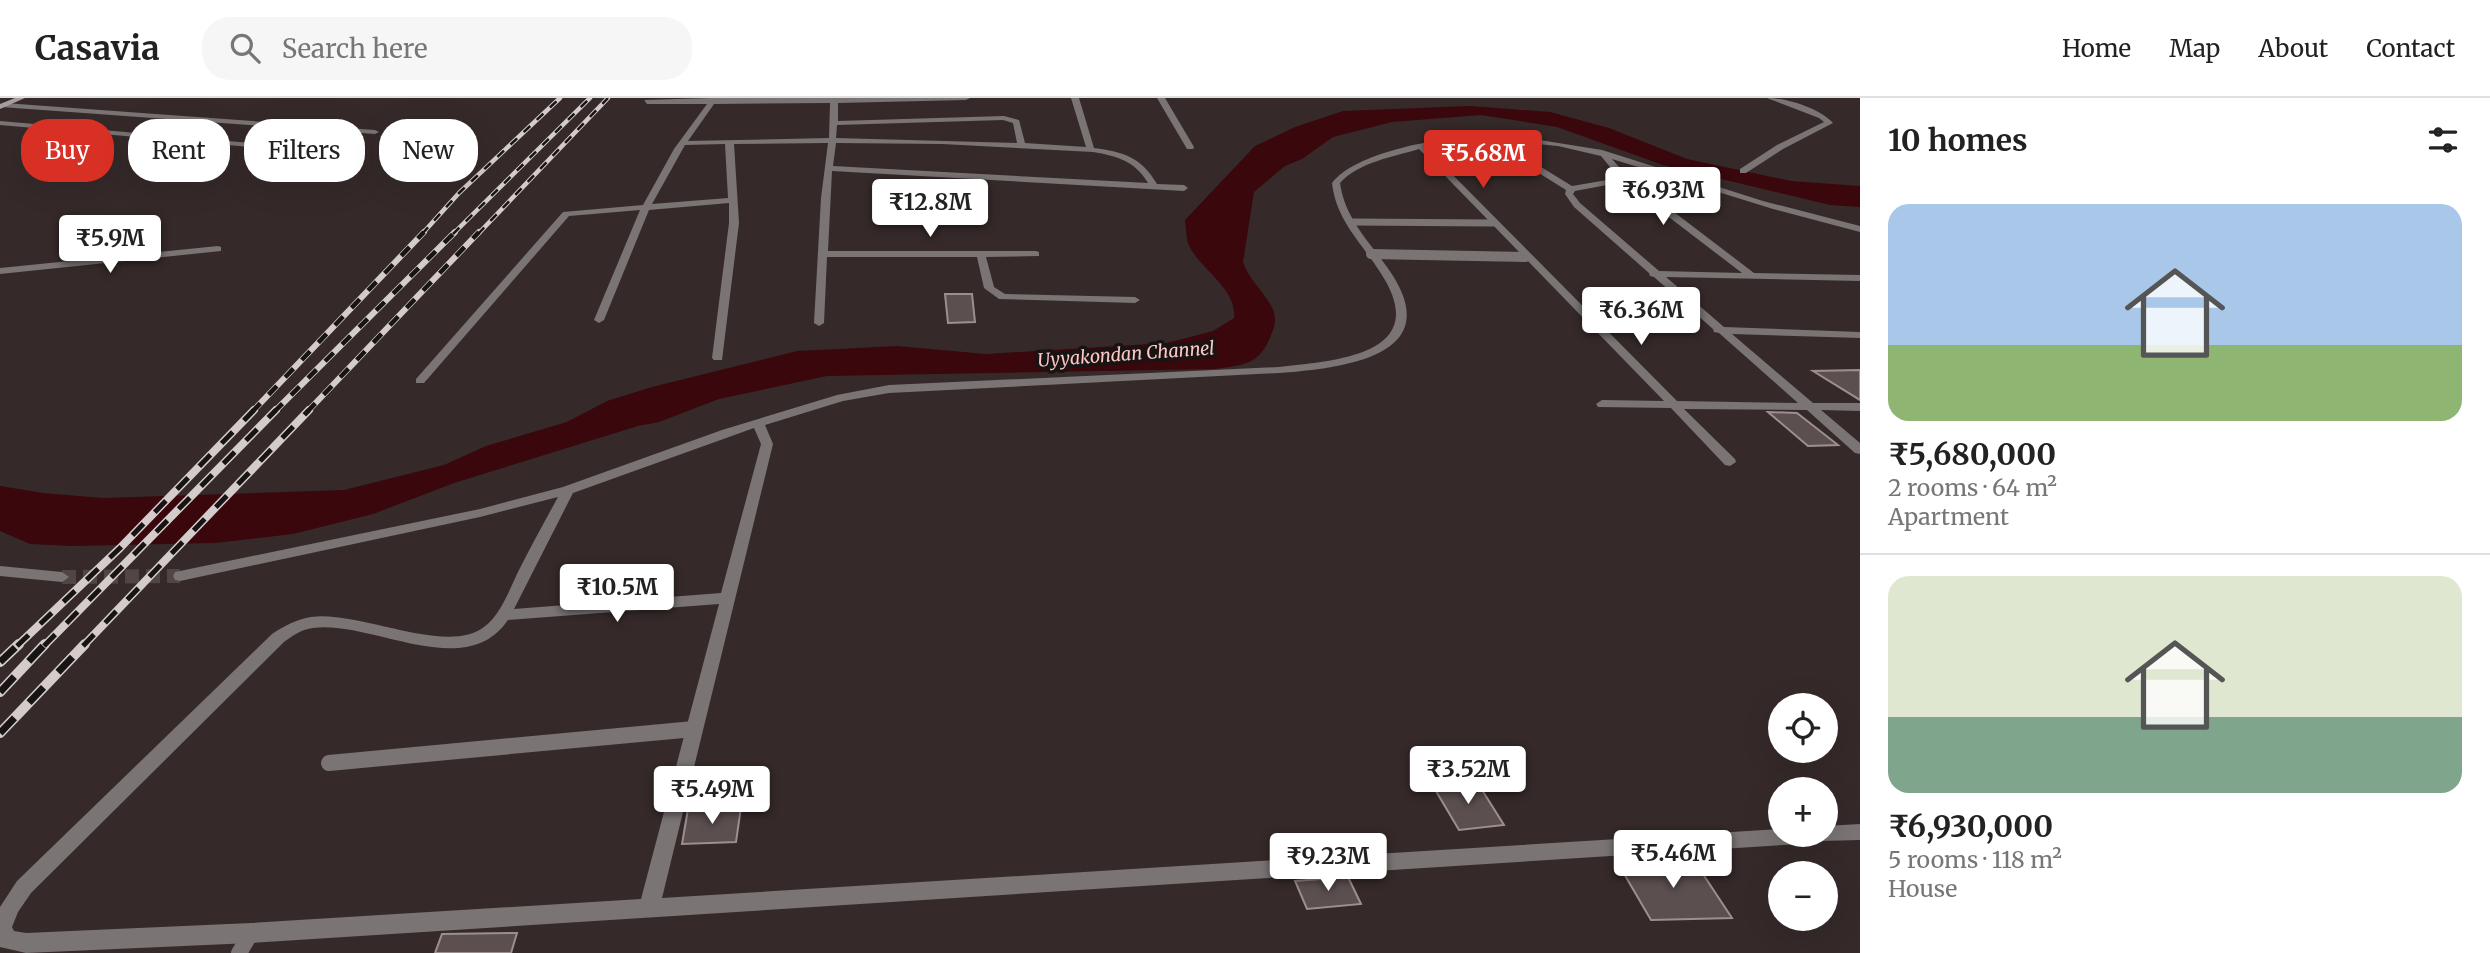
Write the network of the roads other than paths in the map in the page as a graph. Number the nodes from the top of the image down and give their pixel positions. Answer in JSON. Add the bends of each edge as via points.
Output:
{"nodes":[{"id":1,"x":21,"y":98,"type":"edge"},
{"id":2,"x":967,"y":98,"type":"edge"},
{"id":3,"x":1075,"y":98,"type":"edge"},
{"id":4,"x":1161,"y":98,"type":"edge"},
{"id":5,"x":1771,"y":98,"type":"edge"},
{"id":6,"x":834,"y":99,"type":"edge"},
{"id":7,"x":714,"y":100,"type":"edge"},
{"id":8,"x":755,"y":100,"type":"edge"},
{"id":9,"x":946,"y":101,"type":"edge"},
{"id":10,"x":647,"y":102,"type":"dead end"},
{"id":11,"x":2,"y":106,"type":"edge"},
{"id":12,"x":0,"y":123,"type":"edge"},
{"id":13,"x":835,"y":123,"type":"junction"},
{"id":14,"x":375,"y":132,"type":"dead end"},
{"id":15,"x":1486,"y":137,"type":"junction"},
{"id":16,"x":831,"y":140,"type":"junction"},
{"id":17,"x":730,"y":142,"type":"junction"},
{"id":18,"x":682,"y":143,"type":"junction"},
{"id":19,"x":244,"y":144,"type":"edge"},
{"id":20,"x":1021,"y":145,"type":"junction"},
{"id":21,"x":1419,"y":145,"type":"junction"},
{"id":22,"x":1190,"y":147,"type":"dead end"},
{"id":23,"x":1091,"y":150,"type":"junction"},
{"id":24,"x":1602,"y":152,"type":"junction"},
{"id":25,"x":828,"y":168,"type":"junction"},
{"id":26,"x":1743,"y":172,"type":"dead end"},
{"id":27,"x":1625,"y":178,"type":"junction"},
{"id":28,"x":1154,"y":186,"type":"junction"},
{"id":29,"x":1184,"y":188,"type":"dead end"},
{"id":30,"x":1571,"y":189,"type":"junction"},
{"id":31,"x":733,"y":200,"type":"junction"},
{"id":32,"x":646,"y":208,"type":"junction"},
{"id":33,"x":1350,"y":222,"type":"junction"},
{"id":34,"x":1494,"y":223,"type":"junction"},
{"id":35,"x":1860,"y":229,"type":"edge"},
{"id":36,"x":218,"y":249,"type":"dead end"},
{"id":37,"x":824,"y":254,"type":"junction"},
{"id":38,"x":981,"y":254,"type":"junction"},
{"id":39,"x":1036,"y":254,"type":"dead end"},
{"id":40,"x":1371,"y":254,"type":"junction"},
{"id":41,"x":1526,"y":257,"type":"junction"},
{"id":42,"x":0,"y":271,"type":"edge"},
{"id":43,"x":1653,"y":274,"type":"junction"},
{"id":44,"x":1752,"y":276,"type":"junction"},
{"id":45,"x":1860,"y":278,"type":"edge"},
{"id":46,"x":1135,"y":300,"type":"dead end"},
{"id":47,"x":599,"y":320,"type":"dead end"},
{"id":48,"x":819,"y":323,"type":"dead end"},
{"id":49,"x":1718,"y":330,"type":"junction"},
{"id":50,"x":1860,"y":335,"type":"edge"},
{"id":51,"x":718,"y":358,"type":"dead end"},
{"id":52,"x":420,"y":381,"type":"dead end"},
{"id":53,"x":1602,"y":404,"type":"dead end"},
{"id":54,"x":1675,"y":405,"type":"junction"},
{"id":55,"x":1806,"y":406,"type":"junction"},
{"id":56,"x":1860,"y":407,"type":"edge"},
{"id":57,"x":758,"y":423,"type":"junction"},
{"id":58,"x":1860,"y":450,"type":"edge"},
{"id":59,"x":1730,"y":462,"type":"dead end"},
{"id":60,"x":568,"y":491,"type":"junction"},
{"id":61,"x":0,"y":571,"type":"edge"},
{"id":62,"x":180,"y":576,"type":"tunnel mouth"},
{"id":63,"x":62,"y":577,"type":"tunnel mouth"},
{"id":64,"x":729,"y":598,"type":"junction"},
{"id":65,"x":503,"y":615,"type":"junction"},
{"id":66,"x":694,"y":729,"type":"junction"},
{"id":67,"x":330,"y":763,"type":"dead end"},
{"id":68,"x":1860,"y":832,"type":"edge"},
{"id":69,"x":1838,"y":833,"type":"edge"},
{"id":70,"x":1768,"y":838,"type":"edge"},
{"id":71,"x":649,"y":908,"type":"junction"},
{"id":72,"x":251,"y":933,"type":"junction"},
{"id":73,"x":239,"y":953,"type":"edge"}],
"edges":[{"from":1,"to":11,"type":"street"},
{"from":2,"to":9,"type":"street"},
{"from":3,"to":23,"type":"street"},
{"from":4,"to":22,"type":"street"},
{"from":5,"to":26,"type":"street","via":[[1822,116],[1829,123]]},
{"from":6,"to":8,"type":"street"},
{"from":6,"to":9,"type":"street"},
{"from":6,"to":13,"type":"street"},
{"from":7,"to":8,"type":"street"},
{"from":7,"to":10,"type":"street"},
{"from":7,"to":18,"type":"street"},
{"from":11,"to":14,"type":"street"},
{"from":12,"to":19,"type":"street"},
{"from":13,"to":16,"type":"street"},
{"from":13,"to":20,"type":"street","via":[[1004,118],[1016,122]]},
{"from":15,"to":21,"type":"street"},
{"from":15,"to":24,"type":"street"},
{"from":15,"to":30,"type":"street"},
{"from":16,"to":17,"type":"street"},
{"from":16,"to":20,"type":"street"},
{"from":16,"to":25,"type":"street"},
{"from":17,"to":18,"type":"street"},
{"from":17,"to":31,"type":"street"},
{"from":18,"to":32,"type":"street"},
{"from":20,"to":23,"type":"street"},
{"from":21,"to":33,"type":"street","via":[[1340,178],[1336,191]]},
{"from":21,"to":34,"type":"street"},
{"from":23,"to":28,"type":"street","via":[[1130,160],[1145,170]]},
{"from":24,"to":27,"type":"street"},
{"from":24,"to":35,"type":"street","via":[[1762,204]]},
{"from":25,"to":28,"type":"street"},
{"from":25,"to":37,"type":"street"},
{"from":27,"to":30,"type":"street"},
{"from":27,"to":44,"type":"street"},
{"from":28,"to":29,"type":"street"},
{"from":30,"to":43,"type":"street","via":[[1569,194],[1577,205]]},
{"from":31,"to":32,"type":"street"},
{"from":31,"to":51,"type":"street"},
{"from":32,"to":47,"type":"street"},
{"from":32,"to":52,"type":"street","via":[[579,211],[561,218]]},
{"from":33,"to":34,"type":"lane"},
{"from":33,"to":40,"type":"street"},
{"from":34,"to":41,"type":"street"},
{"from":36,"to":42,"type":"street"},
{"from":37,"to":38,"type":"street"},
{"from":37,"to":48,"type":"street"},
{"from":38,"to":39,"type":"street"},
{"from":38,"to":46,"type":"street","via":[[989,288],[1003,297]]},
{"from":40,"to":41,"type":"lane"},
{"from":40,"to":57,"type":"street","via":[[1401,299],[1402,312],[1399,329],[1384,348],[1363,357],[1279,370],[889,388],[841,397]]},
{"from":41,"to":54,"type":"street"},
{"from":43,"to":44,"type":"street"},
{"from":43,"to":49,"type":"street"},
{"from":44,"to":45,"type":"street"},
{"from":49,"to":50,"type":"street"},
{"from":49,"to":55,"type":"street"},
{"from":53,"to":54,"type":"street"},
{"from":54,"to":55,"type":"street"},
{"from":54,"to":59,"type":"street"},
{"from":55,"to":56,"type":"street"},
{"from":55,"to":58,"type":"street"},
{"from":57,"to":60,"type":"street"},
{"from":57,"to":64,"type":"street","via":[[767,444]]},
{"from":60,"to":62,"type":"street"},
{"from":60,"to":65,"type":"street"},
{"from":61,"to":63,"type":"street"},
{"from":64,"to":65,"type":"street"},
{"from":64,"to":66,"type":"street"},
{"from":65,"to":72,"type":"street","via":[[491,631],[472,641],[438,642],[335,621],[294,627],[24,887],[2,927],[7,940],[26,943]]},
{"from":66,"to":67,"type":"lane"},
{"from":66,"to":71,"type":"street"},
{"from":68,"to":69,"type":"street"},
{"from":70,"to":71,"type":"street"},
{"from":71,"to":72,"type":"street"},
{"from":72,"to":73,"type":"lane"}]}
